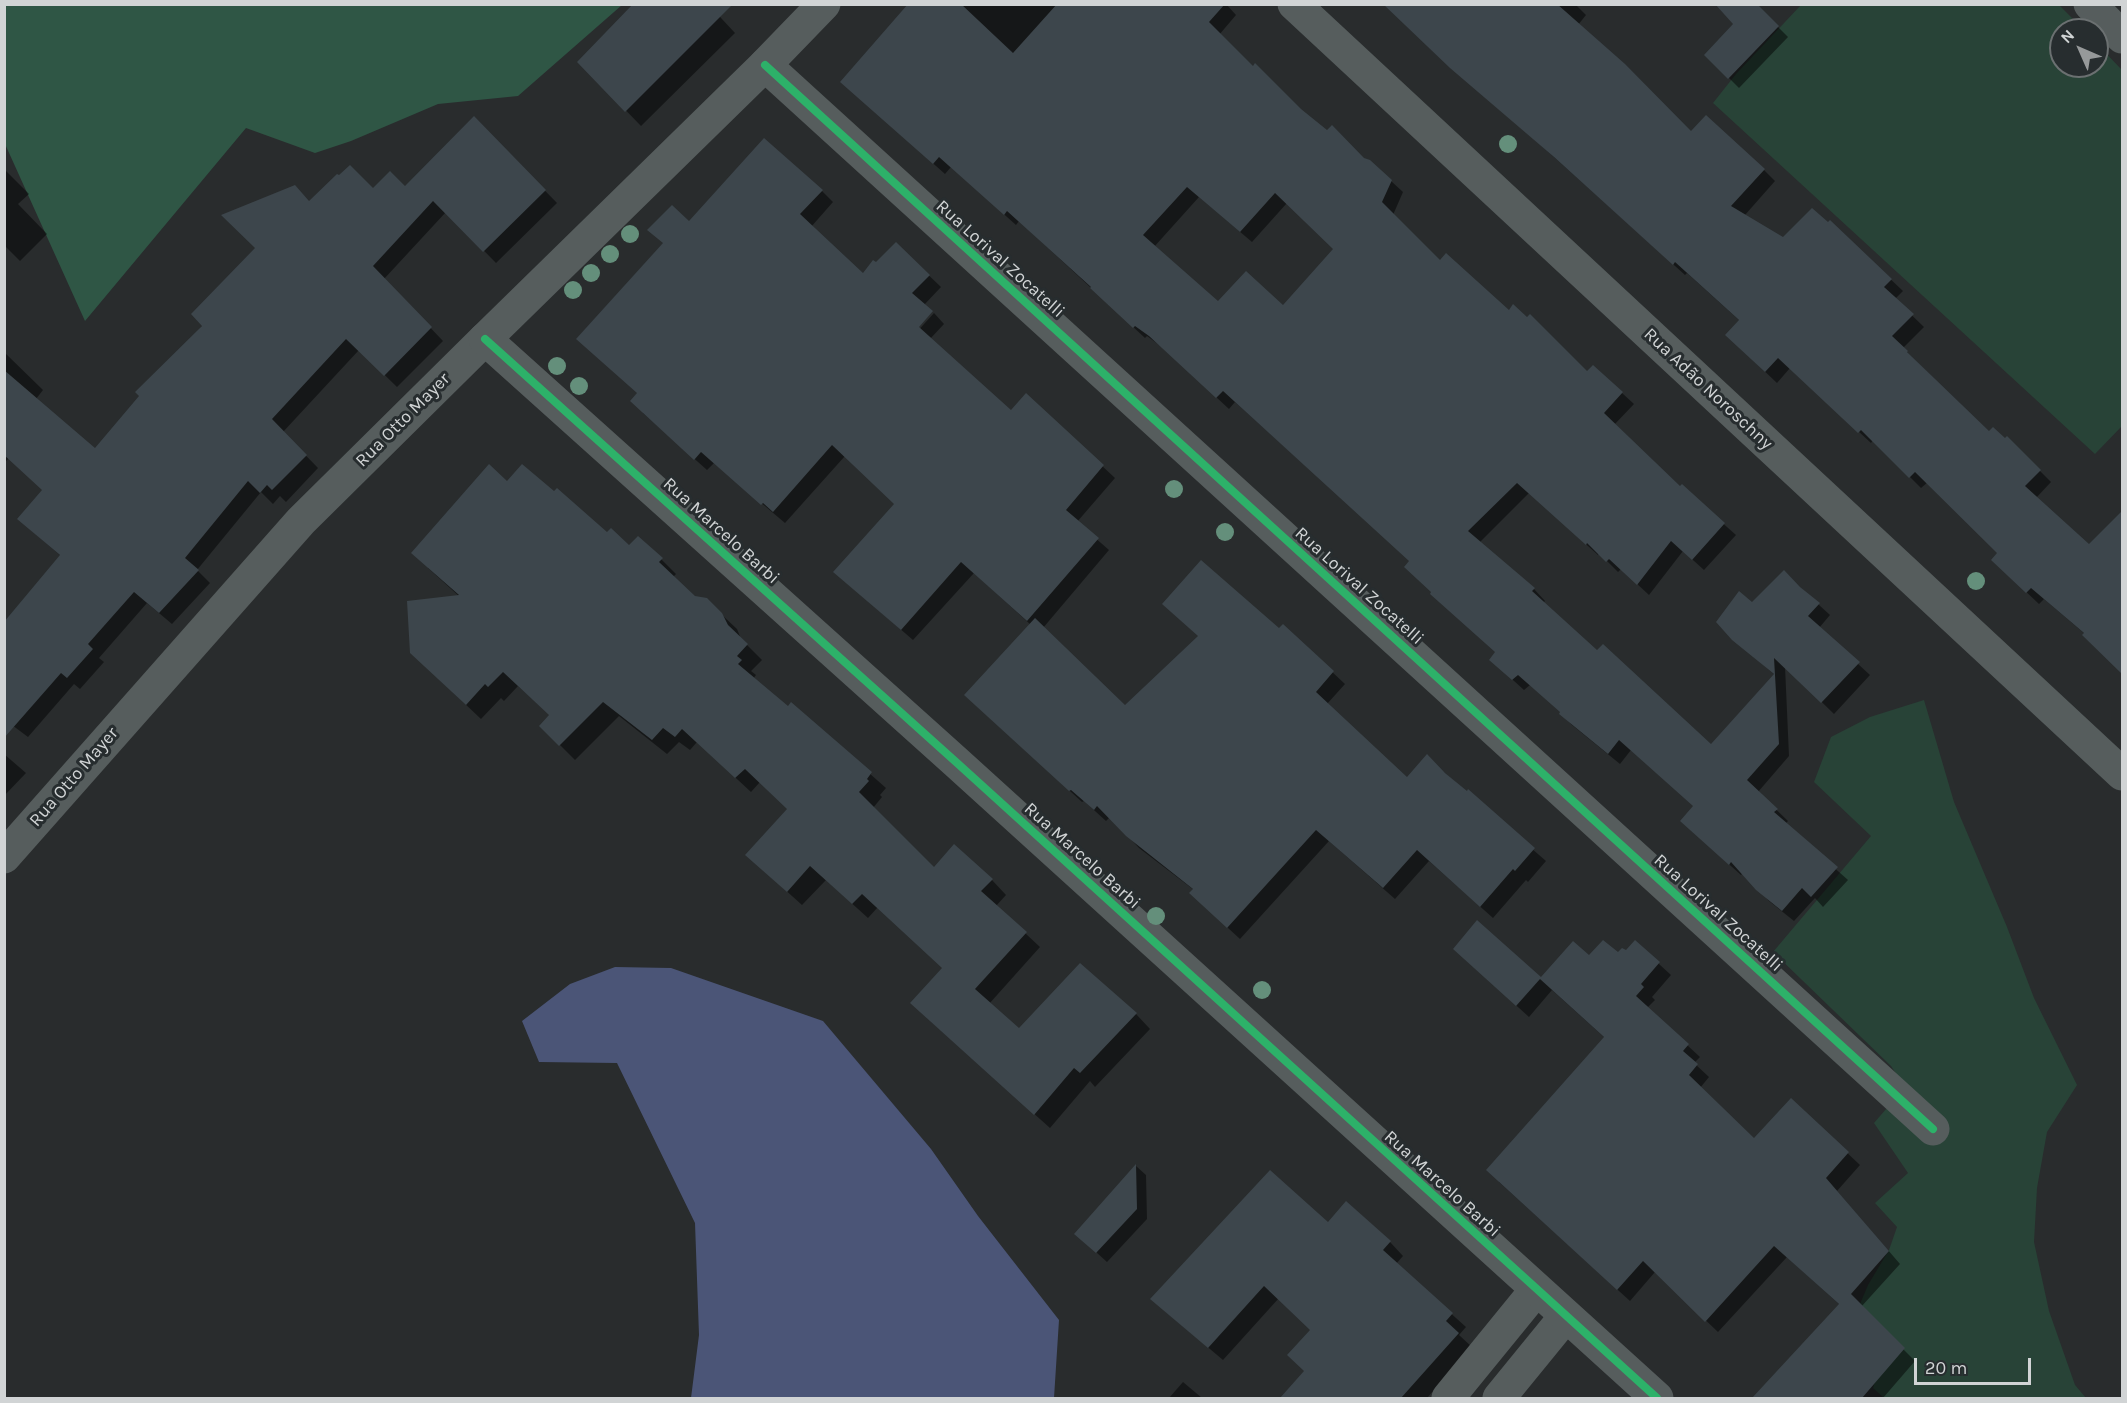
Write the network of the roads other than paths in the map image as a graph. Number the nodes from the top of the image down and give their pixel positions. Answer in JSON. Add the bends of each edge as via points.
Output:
{"nodes":[{"id":1,"x":824,"y":4,"type":"edge"},
{"id":2,"x":1294,"y":4,"type":"edge"},
{"id":3,"x":2090,"y":4,"type":"edge"},
{"id":4,"x":2122,"y":37,"type":"edge"},
{"id":5,"x":765,"y":65,"type":"junction"},
{"id":6,"x":485,"y":339,"type":"junction"},
{"id":7,"x":2122,"y":774,"type":"edge"},
{"id":8,"x":4,"y":856,"type":"edge"},
{"id":9,"x":1933,"y":1129,"type":"dead end"},
{"id":10,"x":1536,"y":1290,"type":"junction"},
{"id":11,"x":1565,"y":1317,"type":"junction"},
{"id":12,"x":1449,"y":1398,"type":"edge"},
{"id":13,"x":1499,"y":1398,"type":"edge"},
{"id":14,"x":1657,"y":1398,"type":"edge"}],
"edges":[{"from":1,"to":5,"type":"street","name":"Rua Otto Mayer"},
{"from":2,"to":7,"type":"street","name":"Rua Adão Noroschny"},
{"from":3,"to":4,"type":"street"},
{"from":5,"to":6,"type":"street","name":"Rua Otto Mayer"},
{"from":5,"to":9,"type":"street","name":"Rua Lorival Zocatelli"},
{"from":6,"to":8,"type":"street","name":"Rua Otto Mayer","via":[[301,521]]},
{"from":6,"to":10,"type":"street","name":"Rua Marcelo Barbi"},
{"from":10,"to":11,"type":"street","name":"Rua Marcelo Barbi"},
{"from":10,"to":12,"type":"street"},
{"from":11,"to":13,"type":"street"},
{"from":11,"to":14,"type":"street","name":"Rua Marcelo Barbi"}]}
